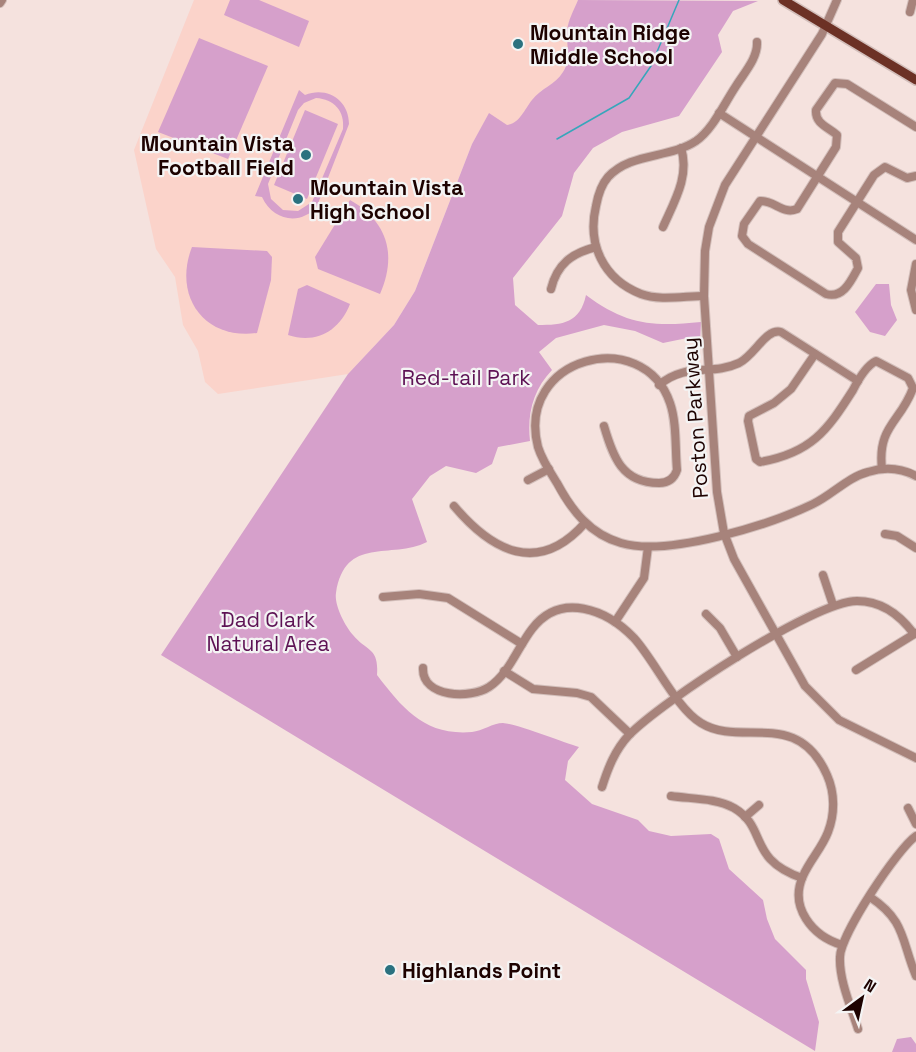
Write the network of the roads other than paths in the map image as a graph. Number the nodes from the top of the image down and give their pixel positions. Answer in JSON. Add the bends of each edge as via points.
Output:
{"nodes":[{"id":1,"x":783,"y":0,"type":"edge"},
{"id":2,"x":837,"y":0,"type":"edge"},
{"id":3,"x":914,"y":0,"type":"edge"},
{"id":4,"x":910,"y":12,"type":"dead end"},
{"id":5,"x":827,"y":27,"type":"junction"},
{"id":6,"x":757,"y":42,"type":"dead end"},
{"id":7,"x":916,"y":80,"type":"edge"},
{"id":8,"x":719,"y":113,"type":"junction"},
{"id":9,"x":916,"y":128,"type":"edge"},
{"id":10,"x":755,"y":138,"type":"junction"},
{"id":11,"x":681,"y":148,"type":"junction"},
{"id":12,"x":818,"y":176,"type":"junction"},
{"id":13,"x":916,"y":176,"type":"edge"},
{"id":14,"x":857,"y":202,"type":"junction"},
{"id":15,"x":663,"y":227,"type":"dead end"},
{"id":16,"x":916,"y":240,"type":"edge"},
{"id":17,"x":596,"y":247,"type":"junction"},
{"id":18,"x":916,"y":264,"type":"edge"},
{"id":19,"x":551,"y":289,"type":"dead end"},
{"id":20,"x":704,"y":296,"type":"junction"},
{"id":21,"x":916,"y":310,"type":"edge"},
{"id":22,"x":815,"y":354,"type":"junction"},
{"id":23,"x":710,"y":369,"type":"junction"},
{"id":24,"x":858,"y":381,"type":"junction"},
{"id":25,"x":659,"y":385,"type":"junction"},
{"id":26,"x":604,"y":426,"type":"dead end"},
{"id":27,"x":549,"y":469,"type":"junction"},
{"id":28,"x":882,"y":469,"type":"junction"},
{"id":29,"x":916,"y":476,"type":"edge"},
{"id":30,"x":528,"y":480,"type":"dead end"},
{"id":31,"x":454,"y":506,"type":"dead end"},
{"id":32,"x":585,"y":523,"type":"junction"},
{"id":33,"x":724,"y":533,"type":"junction"},
{"id":34,"x":885,"y":534,"type":"dead end"},
{"id":35,"x":648,"y":548,"type":"junction"},
{"id":36,"x":916,"y":548,"type":"edge"},
{"id":37,"x":823,"y":576,"type":"dead end"},
{"id":38,"x":383,"y":597,"type":"dead end"},
{"id":39,"x":833,"y":605,"type":"junction"},
{"id":40,"x":706,"y":614,"type":"dead end"},
{"id":41,"x":615,"y":622,"type":"junction"},
{"id":42,"x":915,"y":633,"type":"edge"},
{"id":43,"x":776,"y":636,"type":"junction"},
{"id":44,"x":522,"y":644,"type":"junction"},
{"id":45,"x":737,"y":657,"type":"junction"},
{"id":46,"x":423,"y":668,"type":"dead end"},
{"id":47,"x":856,"y":670,"type":"dead end"},
{"id":48,"x":504,"y":671,"type":"junction"},
{"id":49,"x":678,"y":698,"type":"junction"},
{"id":50,"x":630,"y":734,"type":"junction"},
{"id":51,"x":916,"y":758,"type":"edge"},
{"id":52,"x":602,"y":787,"type":"dead end"},
{"id":53,"x":671,"y":796,"type":"dead end"},
{"id":54,"x":759,"y":805,"type":"dead end"},
{"id":55,"x":908,"y":808,"type":"dead end"},
{"id":56,"x":745,"y":817,"type":"junction"},
{"id":57,"x":916,"y":824,"type":"edge"},
{"id":58,"x":916,"y":836,"type":"edge"},
{"id":59,"x":802,"y":878,"type":"junction"},
{"id":60,"x":870,"y":897,"type":"junction"},
{"id":61,"x":842,"y":945,"type":"junction"},
{"id":62,"x":916,"y":976,"type":"edge"},
{"id":63,"x":858,"y":1029,"type":"dead end"}],
"edges":[{"from":1,"to":5,"type":"main road"},
{"from":2,"to":5,"type":"street","name":"Poston Parkway"},
{"from":3,"to":4,"type":"street"},
{"from":5,"to":7,"type":"main road"},
{"from":5,"to":10,"type":"street","name":"Poston Parkway"},
{"from":6,"to":8,"type":"street","via":[[753,60]]},
{"from":8,"to":10,"type":"street"},
{"from":8,"to":11,"type":"street","via":[[703,136]]},
{"from":9,"to":12,"type":"street","via":[[848,84],[835,83],[816,110],[816,118],[835,133],[838,143]]},
{"from":10,"to":12,"type":"street"},
{"from":10,"to":20,"type":"street","name":"Poston Parkway","via":[[713,212],[705,251]]},
{"from":11,"to":15,"type":"street","via":[[682,183]]},
{"from":11,"to":17,"type":"street","via":[[628,162],[608,177],[600,190],[593,218]]},
{"from":12,"to":14,"type":"street"},
{"from":12,"to":14,"type":"street","via":[[793,211],[767,201],[758,203],[742,228],[743,238],[826,294],[837,296],[858,268],[856,258],[840,245],[837,235]]},
{"from":13,"to":14,"type":"street","via":[[907,178],[882,168]]},
{"from":14,"to":16,"type":"street"},
{"from":17,"to":19,"type":"street","via":[[575,254],[562,264]]},
{"from":17,"to":20,"type":"street","via":[[611,274],[633,291],[651,296]]},
{"from":18,"to":21,"type":"street","via":[[911,290]]},
{"from":20,"to":23,"type":"street","name":"Poston Parkway"},
{"from":22,"to":23,"type":"street","via":[[774,330],[741,362]]},
{"from":22,"to":24,"type":"street"},
{"from":22,"to":24,"type":"street","via":[[792,389],[749,416],[756,459],[760,462],[794,453],[815,440],[833,422]]},
{"from":23,"to":25,"type":"street","via":[[683,371]]},
{"from":23,"to":33,"type":"street","name":"Poston Parkway","via":[[717,492]]},
{"from":24,"to":28,"type":"street","via":[[876,361],[912,383],[911,394],[885,432]]},
{"from":25,"to":26,"type":"street","via":[[673,416],[677,470],[671,480],[642,482],[627,474],[613,455]]},
{"from":25,"to":27,"type":"street","via":[[634,364],[613,358],[591,359],[564,371],[545,392],[536,417],[538,448]]},
{"from":27,"to":30,"type":"street"},
{"from":27,"to":32,"type":"street","via":[[567,503]]},
{"from":28,"to":29,"type":"street"},
{"from":28,"to":33,"type":"street","via":[[861,474],[786,516]]},
{"from":31,"to":32,"type":"street","via":[[490,542],[514,551],[556,546]]},
{"from":32,"to":35,"type":"street","via":[[615,541]]},
{"from":33,"to":35,"type":"street","via":[[686,545]]},
{"from":33,"to":43,"type":"street","name":"Poston Parkway"},
{"from":34,"to":36,"type":"street"},
{"from":35,"to":41,"type":"street","via":[[644,578]]},
{"from":37,"to":39,"type":"street"},
{"from":38,"to":44,"type":"street","via":[[419,594],[448,598]]},
{"from":39,"to":42,"type":"street","via":[[874,603],[897,615]]},
{"from":39,"to":43,"type":"street"},
{"from":40,"to":45,"type":"street","via":[[720,628]]},
{"from":41,"to":44,"type":"street","via":[[587,608],[562,609],[538,622]]},
{"from":41,"to":49,"type":"street","via":[[637,642]]},
{"from":42,"to":47,"type":"street"},
{"from":43,"to":45,"type":"street"},
{"from":43,"to":51,"type":"street","name":"Poston Parkway","via":[[800,678],[823,707],[853,728]]},
{"from":44,"to":48,"type":"street"},
{"from":45,"to":49,"type":"street"},
{"from":46,"to":48,"type":"street","via":[[429,684],[458,695],[486,689]]},
{"from":48,"to":50,"type":"street","via":[[533,689],[591,697]]},
{"from":49,"to":50,"type":"street"},
{"from":49,"to":59,"type":"street","via":[[694,718],[708,727],[783,734],[805,746],[822,765],[832,790],[832,819],[826,838]]},
{"from":50,"to":52,"type":"street","via":[[614,755]]},
{"from":53,"to":56,"type":"street","via":[[722,803]]},
{"from":54,"to":56,"type":"street"},
{"from":55,"to":57,"type":"street"},
{"from":56,"to":59,"type":"street","via":[[769,860],[781,870]]},
{"from":58,"to":60,"type":"street","via":[[900,851]]},
{"from":59,"to":61,"type":"street","via":[[799,898],[807,921],[820,936]]},
{"from":60,"to":61,"type":"street"},
{"from":60,"to":62,"type":"street","via":[[896,919]]},
{"from":61,"to":63,"type":"street","via":[[841,968]]}]}
